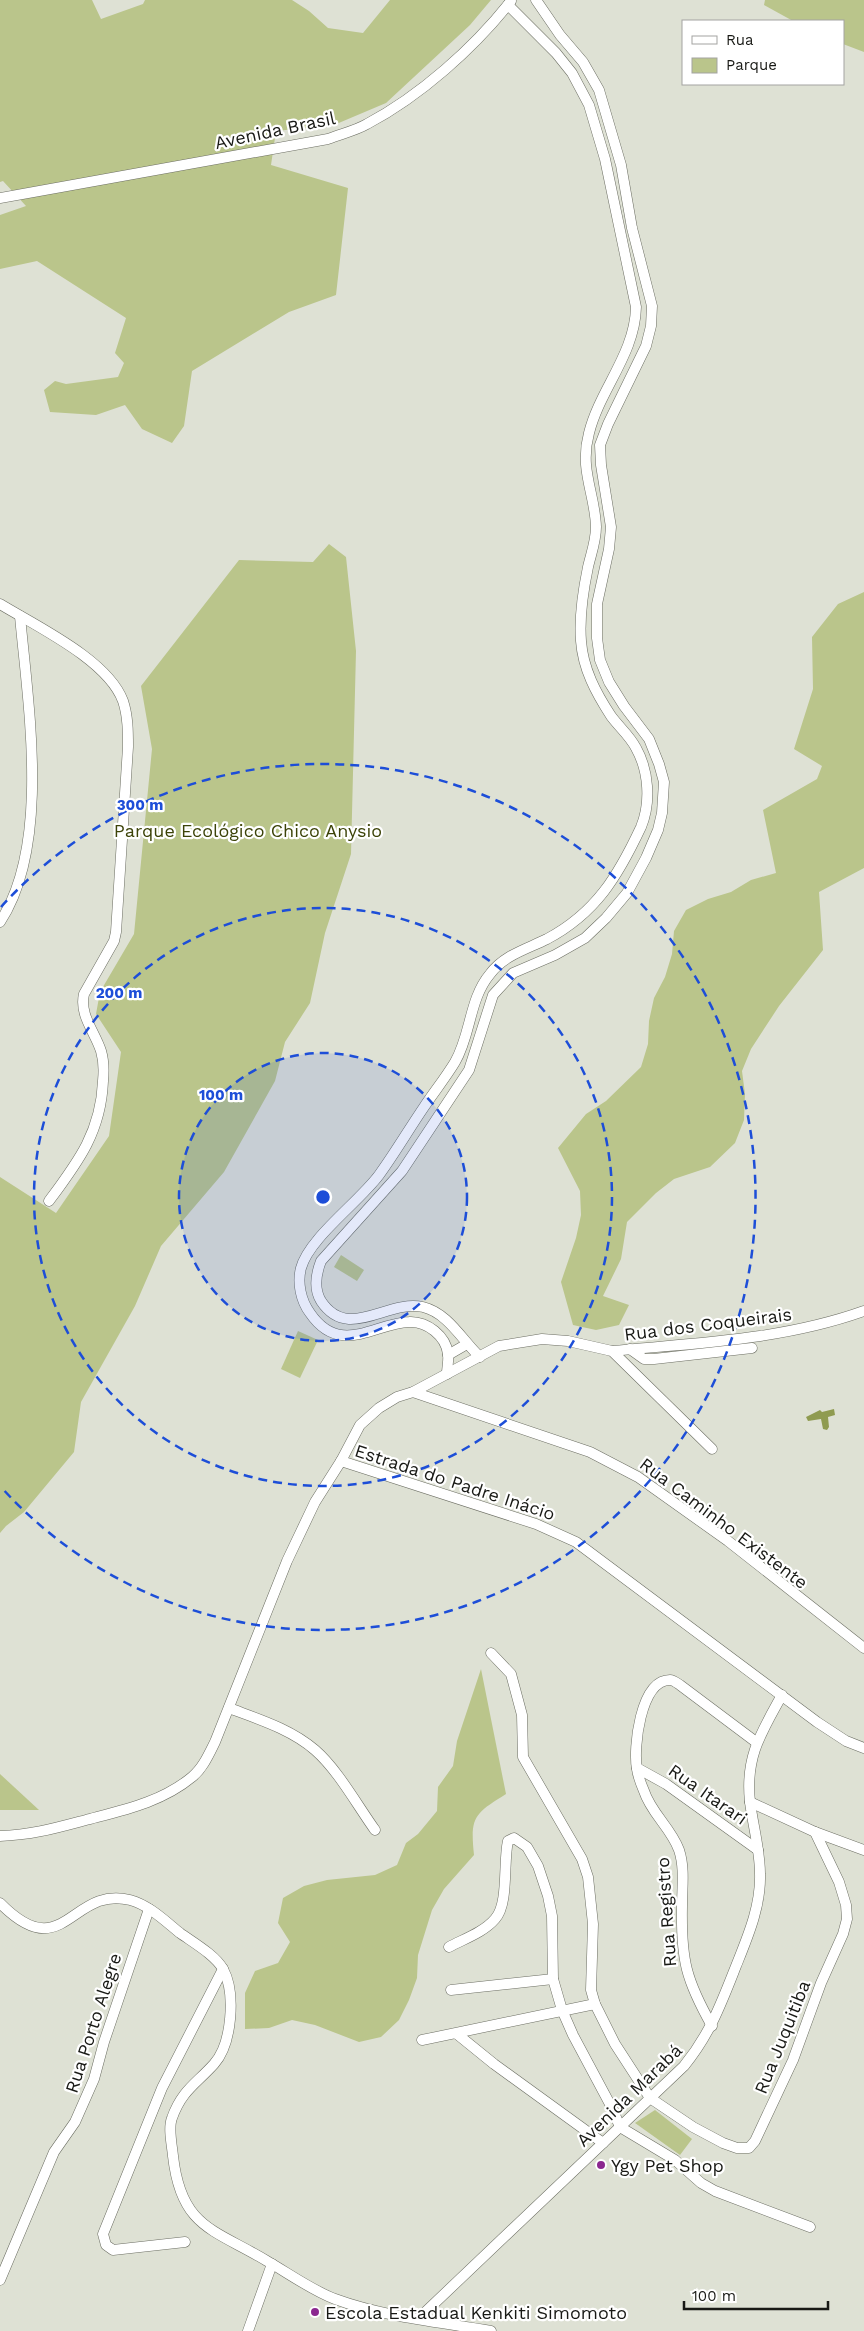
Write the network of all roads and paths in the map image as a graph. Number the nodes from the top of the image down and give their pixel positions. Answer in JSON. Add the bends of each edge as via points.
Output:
{"nodes":[{"id":1,"x":536,"y":0,"type":"edge"},
{"id":2,"x":510,"y":3,"type":"edge"},
{"id":3,"x":0,"y":198,"type":"edge"},
{"id":4,"x":632,"y":228,"type":"junction"},
{"id":5,"x":620,"y":231,"type":"junction"},
{"id":6,"x":0,"y":604,"type":"edge"},
{"id":7,"x":20,"y":616,"type":"junction"},
{"id":8,"x":600,"y":660,"type":"junction"},
{"id":9,"x":585,"y":665,"type":"junction"},
{"id":10,"x":647,"y":811,"type":"junction"},
{"id":11,"x":662,"y":813,"type":"junction"},
{"id":12,"x":0,"y":922,"type":"edge"},
{"id":13,"x":442,"y":1080,"type":"junction"},
{"id":14,"x":456,"y":1090,"type":"junction"},
{"id":15,"x":49,"y":1201,"type":"dead end"},
{"id":16,"x":864,"y":1311,"type":"edge"},
{"id":17,"x":335,"y":1315,"type":"junction"},
{"id":18,"x":327,"y":1329,"type":"junction"},
{"id":19,"x":467,"y":1344,"type":"junction"},
{"id":20,"x":752,"y":1348,"type":"dead end"},
{"id":21,"x":630,"y":1349,"type":"junction"},
{"id":22,"x":612,"y":1351,"type":"junction"},
{"id":23,"x":448,"y":1355,"type":"junction"},
{"id":24,"x":480,"y":1357,"type":"junction"},
{"id":25,"x":447,"y":1374,"type":"junction"},
{"id":26,"x":413,"y":1392,"type":"junction"},
{"id":27,"x":712,"y":1449,"type":"dead end"},
{"id":28,"x":341,"y":1461,"type":"junction"},
{"id":29,"x":864,"y":1648,"type":"edge"},
{"id":30,"x":491,"y":1653,"type":"dead end"},
{"id":31,"x":782,"y":1695,"type":"junction"},
{"id":32,"x":229,"y":1708,"type":"junction"},
{"id":33,"x":756,"y":1742,"type":"junction"},
{"id":34,"x":864,"y":1748,"type":"edge"},
{"id":35,"x":637,"y":1768,"type":"junction"},
{"id":36,"x":750,"y":1802,"type":"junction"},
{"id":37,"x":375,"y":1830,"type":"dead end"},
{"id":38,"x":816,"y":1832,"type":"junction"},
{"id":39,"x":0,"y":1836,"type":"edge"},
{"id":40,"x":758,"y":1850,"type":"junction"},
{"id":41,"x":864,"y":1850,"type":"edge"},
{"id":42,"x":0,"y":1903,"type":"edge"},
{"id":43,"x":149,"y":1909,"type":"junction"},
{"id":44,"x":449,"y":1947,"type":"dead end"},
{"id":45,"x":223,"y":1969,"type":"junction"},
{"id":46,"x":553,"y":1979,"type":"junction"},
{"id":47,"x":451,"y":1990,"type":"dead end"},
{"id":48,"x":595,"y":2004,"type":"junction"},
{"id":49,"x":562,"y":2010,"type":"junction"},
{"id":50,"x":712,"y":2026,"type":"junction"},
{"id":51,"x":458,"y":2034,"type":"junction"},
{"id":52,"x":422,"y":2040,"type":"dead end"},
{"id":53,"x":650,"y":2098,"type":"junction"},
{"id":54,"x":620,"y":2127,"type":"junction"},
{"id":55,"x":603,"y":2143,"type":"junction"},
{"id":56,"x":810,"y":2227,"type":"dead end"},
{"id":57,"x":184,"y":2242,"type":"dead end"},
{"id":58,"x":272,"y":2264,"type":"junction"},
{"id":59,"x":0,"y":2280,"type":"edge"},
{"id":60,"x":419,"y":2318,"type":"junction"},
{"id":61,"x":248,"y":2331,"type":"edge"},
{"id":62,"x":491,"y":2331,"type":"edge"}],
"edges":[{"from":1,"to":4,"type":"street","via":[[583,62],[599,90],[621,165]]},
{"from":2,"to":3,"type":"street","name":"Avenida Brasil","via":[[453,64],[365,125],[328,139]]},
{"from":2,"to":5,"type":"street","via":[[572,73],[589,105],[605,159]]},
{"from":4,"to":5,"type":"street"},
{"from":4,"to":8,"type":"street","via":[[652,306],[651,326],[646,346],[600,445],[611,527],[597,604]]},
{"from":5,"to":9,"type":"street","via":[[636,307],[636,324],[593,418],[585,448],[585,467],[596,527],[581,602]]},
{"from":6,"to":7,"type":"street"},
{"from":7,"to":12,"type":"street","via":[[32,757],[32,820],[22,875],[12,904]]},
{"from":7,"to":15,"type":"street","via":[[102,670],[123,700],[127,718],[116,932],[82,1002],[101,1051],[104,1066],[102,1097],[93,1135]]},
{"from":8,"to":9,"type":"street"},
{"from":8,"to":11,"type":"street","via":[[624,706],[650,739],[664,782]]},
{"from":9,"to":10,"type":"street","via":[[595,689],[636,748],[645,769]]},
{"from":10,"to":11,"type":"street"},
{"from":10,"to":13,"type":"street","via":[[614,879],[595,903],[577,921],[504,960],[490,973],[480,990],[457,1058]]},
{"from":11,"to":14,"type":"street","via":[[646,858],[627,894],[606,918],[585,938],[555,955],[513,972],[493,995],[469,1070]]},
{"from":13,"to":14,"type":"street"},
{"from":13,"to":18,"type":"street","via":[[377,1178],[308,1252],[301,1269],[304,1303],[313,1318]]},
{"from":14,"to":17,"type":"street","via":[[402,1171],[321,1261],[316,1272],[318,1297]]},
{"from":16,"to":21,"type":"street","name":"Rua dos Coqueirais","via":[[796,1331],[750,1339]]},
{"from":17,"to":18,"type":"street"},
{"from":17,"to":19,"type":"street","via":[[358,1320],[395,1308],[423,1307],[448,1322]]},
{"from":18,"to":23,"type":"street","via":[[343,1335],[360,1336],[398,1324],[419,1323],[446,1343]]},
{"from":19,"to":23,"type":"street"},
{"from":19,"to":24,"type":"street"},
{"from":20,"to":21,"type":"street","via":[[644,1359]]},
{"from":21,"to":22,"type":"street","name":"Rua dos Coqueirais"},
{"from":22,"to":24,"type":"street","via":[[542,1339],[499,1346]]},
{"from":22,"to":27,"type":"street"},
{"from":23,"to":25,"type":"street"},
{"from":24,"to":25,"type":"street"},
{"from":25,"to":26,"type":"street"},
{"from":26,"to":28,"type":"street","via":[[379,1408],[360,1425]]},
{"from":26,"to":29,"type":"street","name":"Rua Caminho Existente","via":[[590,1452],[638,1477],[728,1540]]},
{"from":28,"to":31,"type":"street","name":"Estrada do Padre Inácio","via":[[536,1524],[576,1542]]},
{"from":28,"to":32,"type":"street","name":"Estrada do Padre Inácio","via":[[315,1502],[290,1554]]},
{"from":30,"to":48,"type":"street","via":[[510,1674],[522,1715],[523,1757],[582,1859],[588,1877],[593,1924],[591,1990]]},
{"from":31,"to":33,"type":"street","name":"Avenida Marabá"},
{"from":31,"to":34,"type":"street","name":"Estrada do Padre Inácio","via":[[846,1741]]},
{"from":32,"to":37,"type":"street","via":[[296,1736],[315,1750]]},
{"from":32,"to":39,"type":"street","name":"Estrada do Padre Inácio","via":[[206,1761],[194,1776],[168,1793],[133,1808],[27,1836]]},
{"from":33,"to":35,"type":"street","name":"Rua Registro","via":[[680,1684],[670,1680],[658,1684],[642,1710],[636,1745]]},
{"from":33,"to":36,"type":"street","name":"Avenida Marabá","via":[[750,1764]]},
{"from":35,"to":40,"type":"street","name":"Rua Itarari","via":[[666,1784]]},
{"from":35,"to":50,"type":"street","name":"Rua Registro","via":[[644,1794],[678,1849],[682,1868],[684,1962],[696,1997]]},
{"from":36,"to":38,"type":"street"},
{"from":36,"to":40,"type":"street","name":"Avenida Marabá"},
{"from":38,"to":41,"type":"street"},
{"from":38,"to":53,"type":"street","name":"Rua Juquitiba","via":[[839,1882],[847,1919],[793,2060],[754,2141],[749,2148],[743,2149],[723,2143]]},
{"from":40,"to":50,"type":"street","name":"Avenida Marabá","via":[[760,1882],[752,1927]]},
{"from":42,"to":43,"type":"street","via":[[30,1927],[45,1929],[95,1903],[113,1899],[130,1900]]},
{"from":43,"to":45,"type":"street"},
{"from":43,"to":59,"type":"street","name":"Rua Porto Alegre","via":[[94,2079],[75,2122],[54,2152]]},
{"from":44,"to":46,"type":"street","via":[[496,1919],[503,1907],[508,1840],[514,1838],[526,1847],[538,1866],[548,1896],[552,1916]]},
{"from":45,"to":57,"type":"street","via":[[162,2088],[103,2234],[106,2245],[113,2250]]},
{"from":45,"to":58,"type":"street","via":[[231,2014],[228,2036],[215,2064],[191,2084],[171,2120],[175,2171],[185,2202],[207,2229]]},
{"from":46,"to":47,"type":"street"},
{"from":46,"to":49,"type":"street"},
{"from":48,"to":49,"type":"street"},
{"from":48,"to":53,"type":"street","via":[[631,2072]]},
{"from":49,"to":51,"type":"street"},
{"from":49,"to":54,"type":"street"},
{"from":50,"to":53,"type":"street","name":"Avenida Marabá","via":[[684,2066]]},
{"from":51,"to":52,"type":"street"},
{"from":51,"to":55,"type":"street"},
{"from":53,"to":54,"type":"street","name":"Avenida Marabá"},
{"from":54,"to":55,"type":"street","name":"Avenida Marabá"},
{"from":54,"to":56,"type":"street","via":[[675,2160],[715,2191]]},
{"from":55,"to":60,"type":"street","name":"Avenida Marabá"},
{"from":58,"to":60,"type":"street","via":[[334,2299]]},
{"from":58,"to":61,"type":"street"},
{"from":60,"to":62,"type":"street"}]}
